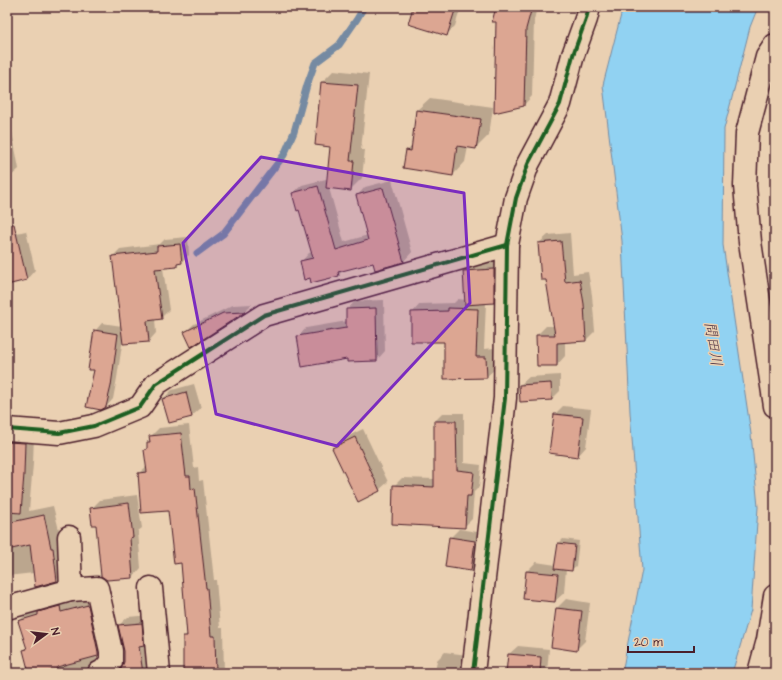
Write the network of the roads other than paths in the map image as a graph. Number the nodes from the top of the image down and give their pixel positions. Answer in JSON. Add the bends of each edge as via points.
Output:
{"nodes":[{"id":1,"x":589,"y":7,"type":"edge"},
{"id":2,"x":775,"y":45,"type":"edge"},
{"id":3,"x":507,"y":245,"type":"junction"},
{"id":4,"x":775,"y":406,"type":"edge"},
{"id":5,"x":7,"y":429,"type":"edge"},
{"id":6,"x":69,"y":537,"type":"dead end"},
{"id":7,"x":150,"y":588,"type":"dead end"},
{"id":8,"x":71,"y":590,"type":"junction"},
{"id":9,"x":775,"y":596,"type":"edge"},
{"id":10,"x":7,"y":608,"type":"edge"},
{"id":11,"x":100,"y":673,"type":"edge"},
{"id":12,"x":159,"y":673,"type":"edge"},
{"id":13,"x":473,"y":673,"type":"edge"},
{"id":14,"x":758,"y":673,"type":"edge"}],
"edges":[{"from":1,"to":3,"type":"street","via":[[560,104],[528,164],[516,198]]},
{"from":2,"to":4,"type":"street","via":[[768,57],[747,134],[745,186],[750,242]]},
{"from":3,"to":5,"type":"street","via":[[264,315],[156,384],[140,407],[94,426],[59,432]]},
{"from":3,"to":13,"type":"street","via":[[505,398]]},
{"from":6,"to":8,"type":"street"},
{"from":7,"to":12,"type":"street"},
{"from":8,"to":10,"type":"street"},
{"from":8,"to":11,"type":"street","via":[[97,588],[111,651],[111,662]]},
{"from":9,"to":14,"type":"street","via":[[768,640]]}]}
